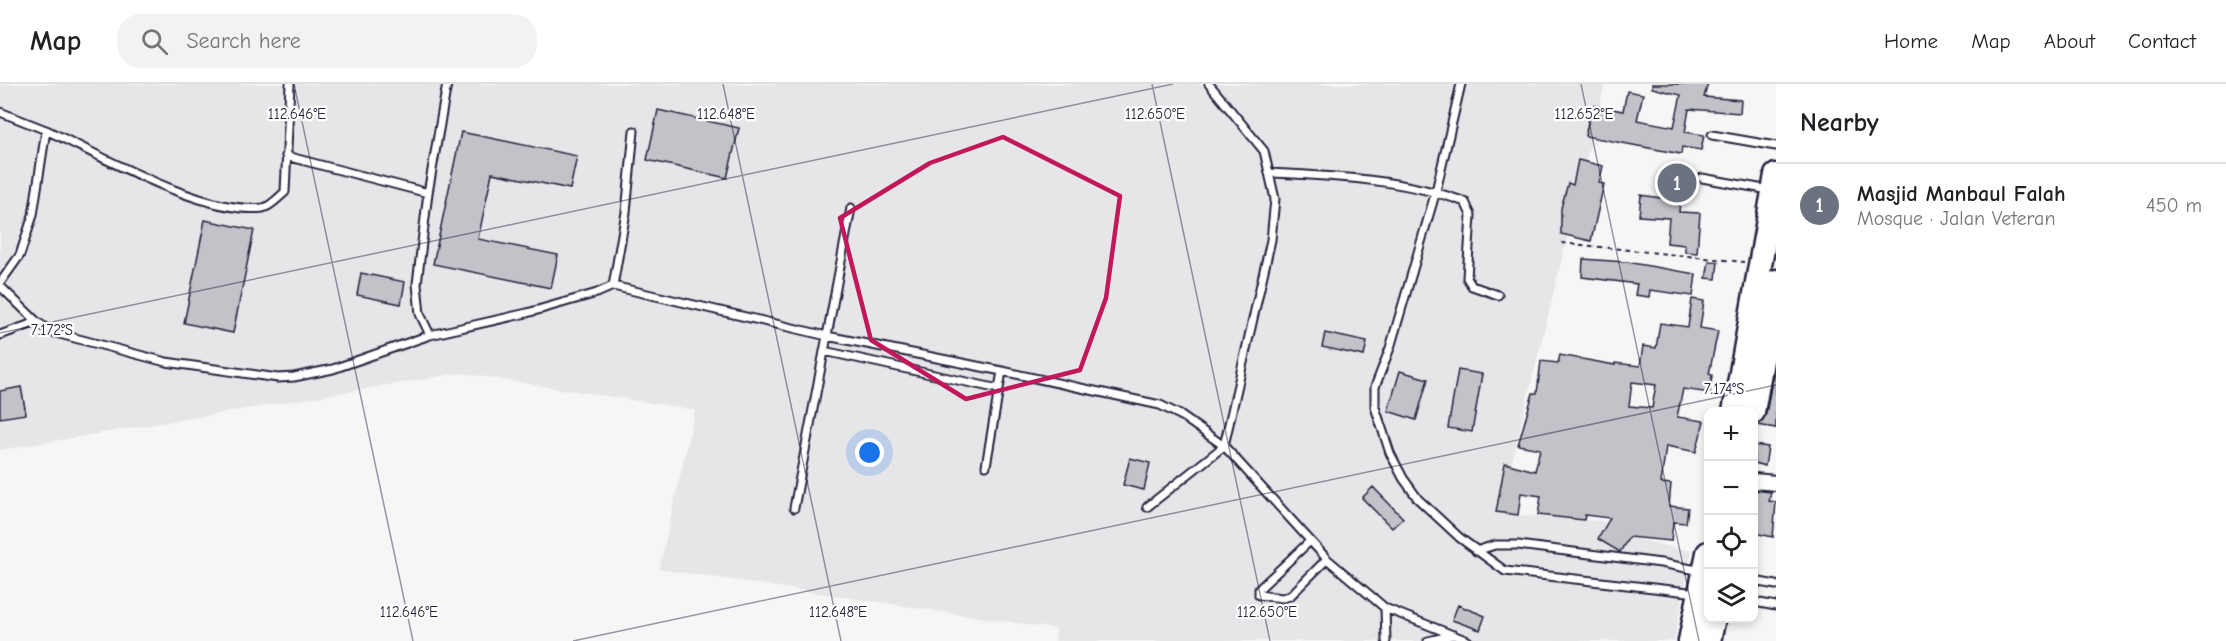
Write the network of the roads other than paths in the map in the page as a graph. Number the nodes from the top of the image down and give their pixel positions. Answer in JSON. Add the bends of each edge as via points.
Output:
{"nodes":[{"id":1,"x":290,"y":84,"type":"edge"},
{"id":2,"x":447,"y":84,"type":"edge"},
{"id":3,"x":1209,"y":84,"type":"edge"},
{"id":4,"x":1461,"y":84,"type":"edge"},
{"id":5,"x":0,"y":112,"type":"edge"},
{"id":6,"x":46,"y":130,"type":"junction"},
{"id":7,"x":634,"y":131,"type":"dead end"},
{"id":8,"x":1712,"y":135,"type":"dead end"},
{"id":9,"x":1776,"y":146,"type":"edge"},
{"id":10,"x":286,"y":156,"type":"junction"},
{"id":11,"x":1270,"y":173,"type":"junction"},
{"id":12,"x":1702,"y":178,"type":"dead end"},
{"id":13,"x":1775,"y":183,"type":"edge"},
{"id":14,"x":1436,"y":191,"type":"junction"},
{"id":15,"x":428,"y":193,"type":"junction"},
{"id":16,"x":851,"y":208,"type":"dead end"},
{"id":17,"x":1776,"y":281,"type":"edge"},
{"id":18,"x":0,"y":285,"type":"edge"},
{"id":19,"x":613,"y":286,"type":"junction"},
{"id":20,"x":1498,"y":295,"type":"dead end"},
{"id":21,"x":37,"y":322,"type":"junction"},
{"id":22,"x":0,"y":335,"type":"edge"},
{"id":23,"x":430,"y":335,"type":"junction"},
{"id":24,"x":1771,"y":335,"type":"edge"},
{"id":25,"x":827,"y":336,"type":"junction"},
{"id":26,"x":824,"y":351,"type":"junction"},
{"id":27,"x":1002,"y":371,"type":"junction"},
{"id":28,"x":999,"y":389,"type":"junction"},
{"id":29,"x":1735,"y":407,"type":"edge"},
{"id":30,"x":1754,"y":407,"type":"edge"},
{"id":31,"x":1224,"y":446,"type":"junction"},
{"id":32,"x":986,"y":466,"type":"dead end"},
{"id":33,"x":1758,"y":481,"type":"edge"},
{"id":34,"x":1776,"y":483,"type":"edge"},
{"id":35,"x":1147,"y":507,"type":"dead end"},
{"id":36,"x":795,"y":508,"type":"dead end"},
{"id":37,"x":1310,"y":541,"type":"junction"},
{"id":38,"x":1476,"y":550,"type":"junction"},
{"id":39,"x":1327,"y":560,"type":"junction"},
{"id":40,"x":1704,"y":576,"type":"edge"},
{"id":41,"x":1704,"y":577,"type":"edge"},
{"id":42,"x":1758,"y":581,"type":"edge"},
{"id":43,"x":1704,"y":585,"type":"edge"},
{"id":44,"x":1776,"y":585,"type":"edge"},
{"id":45,"x":1758,"y":603,"type":"edge"},
{"id":46,"x":1776,"y":606,"type":"edge"},
{"id":47,"x":1385,"y":608,"type":"junction"},
{"id":48,"x":1713,"y":623,"type":"edge"},
{"id":49,"x":1454,"y":635,"type":"junction"},
{"id":50,"x":1386,"y":641,"type":"edge"},
{"id":51,"x":1428,"y":641,"type":"edge"},
{"id":52,"x":1468,"y":641,"type":"edge"},
{"id":53,"x":1690,"y":641,"type":"edge"},
{"id":54,"x":1709,"y":641,"type":"edge"}],
"edges":[{"from":1,"to":10,"type":"lane"},
{"from":2,"to":15,"type":"lane"},
{"from":3,"to":11,"type":"lane","via":[[1264,151]]},
{"from":4,"to":14,"type":"lane"},
{"from":5,"to":6,"type":"lane"},
{"from":6,"to":10,"type":"lane","via":[[197,199],[230,207],[265,208],[285,192]]},
{"from":6,"to":18,"type":"lane","via":[[33,215],[20,255]]},
{"from":7,"to":19,"type":"lane"},
{"from":8,"to":9,"type":"lane"},
{"from":10,"to":15,"type":"lane"},
{"from":11,"to":14,"type":"lane","via":[[1359,179]]},
{"from":11,"to":31,"type":"lane","via":[[1275,199],[1272,240]]},
{"from":12,"to":13,"type":"lane"},
{"from":13,"to":29,"type":"highway"},
{"from":14,"to":20,"type":"lane","via":[[1465,202],[1470,209],[1467,278],[1472,286]]},
{"from":14,"to":38,"type":"lane","via":[[1375,387],[1375,407],[1403,478],[1418,499]]},
{"from":15,"to":23,"type":"lane","via":[[417,284],[420,314]]},
{"from":16,"to":25,"type":"lane"},
{"from":17,"to":24,"type":"highway"},
{"from":18,"to":21,"type":"lane"},
{"from":19,"to":23,"type":"lane","via":[[527,314]]},
{"from":19,"to":25,"type":"lane"},
{"from":21,"to":22,"type":"lane"},
{"from":21,"to":23,"type":"lane","via":[[74,339],[155,359],[278,378],[333,369]]},
{"from":24,"to":30,"type":"highway"},
{"from":25,"to":26,"type":"lane"},
{"from":25,"to":27,"type":"lane"},
{"from":26,"to":28,"type":"lane"},
{"from":26,"to":36,"type":"lane"},
{"from":27,"to":28,"type":"lane"},
{"from":27,"to":31,"type":"lane","via":[[1160,405]]},
{"from":28,"to":32,"type":"lane"},
{"from":31,"to":35,"type":"lane"},
{"from":31,"to":37,"type":"lane"},
{"from":33,"to":34,"type":"street"},
{"from":37,"to":39,"type":"lane"},
{"from":37,"to":39,"type":"lane","via":[[1259,589],[1259,595],[1290,597]]},
{"from":38,"to":40,"type":"lane","via":[[1518,545],[1661,563]]},
{"from":38,"to":41,"type":"lane","via":[[1495,566],[1519,574]]},
{"from":39,"to":47,"type":"lane"},
{"from":42,"to":44,"type":"lane"},
{"from":43,"to":53,"type":"highway"},
{"from":45,"to":46,"type":"lane"},
{"from":47,"to":49,"type":"lane"},
{"from":47,"to":50,"type":"lane"},
{"from":48,"to":54,"type":"highway"},
{"from":49,"to":51,"type":"lane"},
{"from":49,"to":52,"type":"lane"}]}
